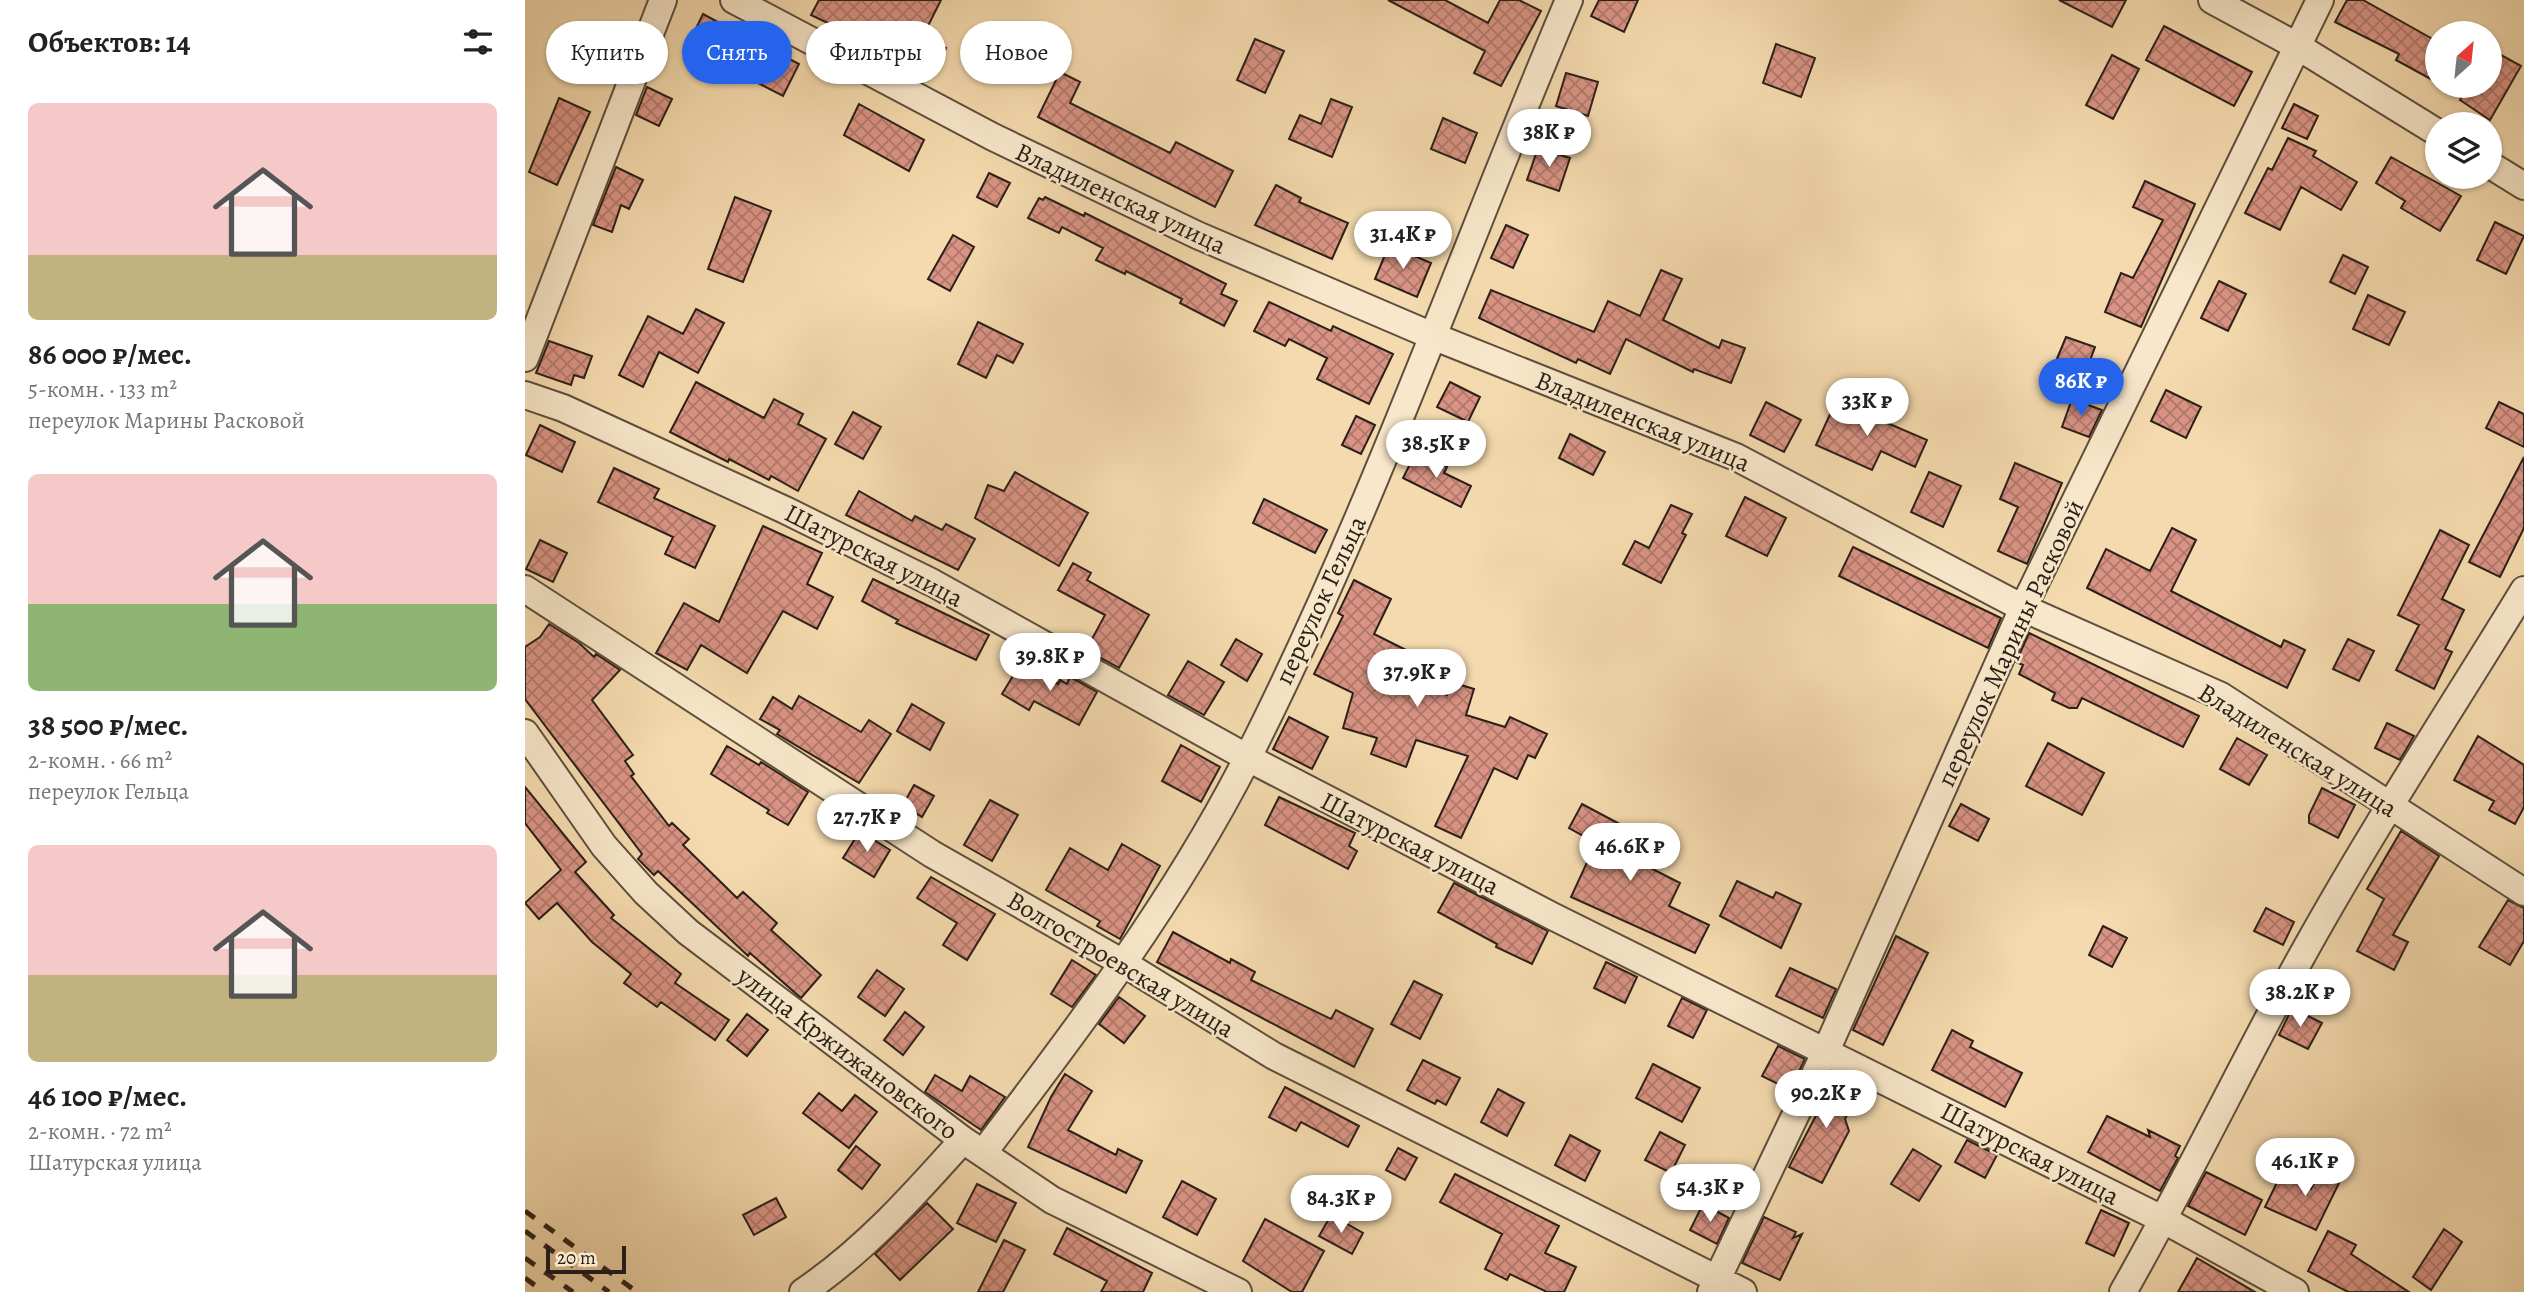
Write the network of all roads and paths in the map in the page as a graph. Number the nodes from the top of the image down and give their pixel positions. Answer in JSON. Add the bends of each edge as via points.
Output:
{"nodes":[{"id":1,"x":663,"y":0,"type":"edge"},
{"id":2,"x":734,"y":0,"type":"edge"},
{"id":3,"x":1569,"y":0,"type":"edge"},
{"id":4,"x":2212,"y":0,"type":"edge"},
{"id":5,"x":2321,"y":0,"type":"edge"},
{"id":6,"x":2297,"y":47,"type":"junction"},
{"id":7,"x":2425,"y":125,"type":"edge"},
{"id":8,"x":2502,"y":172,"type":"edge"},
{"id":9,"x":2524,"y":186,"type":"edge"},
{"id":10,"x":1435,"y":337,"type":"junction"},
{"id":11,"x":525,"y":358,"type":"edge"},
{"id":12,"x":525,"y":395,"type":"edge"},
{"id":13,"x":525,"y":589,"type":"edge"},
{"id":14,"x":2524,"y":590,"type":"edge"},
{"id":15,"x":2023,"y":608,"type":"junction"},
{"id":16,"x":525,"y":733,"type":"edge"},
{"id":17,"x":1248,"y":758,"type":"junction"},
{"id":18,"x":2388,"y":804,"type":"junction"},
{"id":19,"x":2524,"y":892,"type":"edge"},
{"id":20,"x":1123,"y":963,"type":"junction"},
{"id":21,"x":1826,"y":1051,"type":"junction"},
{"id":22,"x":973,"y":1147,"type":"junction"},
{"id":23,"x":2164,"y":1220,"type":"junction"},
{"id":24,"x":1714,"y":1285,"type":"edge"},
{"id":25,"x":803,"y":1292,"type":"edge"},
{"id":26,"x":1238,"y":1292,"type":"edge"},
{"id":27,"x":1744,"y":1292,"type":"edge"},
{"id":28,"x":2123,"y":1292,"type":"edge"},
{"id":29,"x":2295,"y":1292,"type":"edge"}],
"edges":[{"from":1,"to":11,"type":"street"},
{"from":2,"to":10,"type":"street","name":"Владиленская улица","via":[[993,138],[1198,235]]},
{"from":3,"to":10,"type":"street","name":"переулок Гельца"},
{"from":4,"to":6,"type":"street"},
{"from":5,"to":6,"type":"street","name":"переулок Марины Расковой"},
{"from":6,"to":7,"type":"street"},
{"from":6,"to":15,"type":"street","name":"переулок Марины Расковой"},
{"from":8,"to":9,"type":"street"},
{"from":10,"to":15,"type":"street","name":"Владиленская улица","via":[[1736,457]]},
{"from":10,"to":17,"type":"street","name":"переулок Гельца"},
{"from":12,"to":17,"type":"street","name":"Шатурская улица","via":[[760,498],[933,583]]},
{"from":13,"to":20,"type":"street","name":"Волгостроевская улица","via":[[932,854]]},
{"from":14,"to":18,"type":"street"},
{"from":15,"to":18,"type":"street","name":"Владиленская улица","via":[[2221,696]]},
{"from":15,"to":21,"type":"street","name":"переулок Марины Расковой"},
{"from":16,"to":22,"type":"street","name":"улица Кржижановского","via":[[604,846],[688,932]]},
{"from":17,"to":20,"type":"street","name":"переулок Гельца"},
{"from":17,"to":21,"type":"street","name":"Шатурская улица"},
{"from":18,"to":19,"type":"street","name":"Владиленская улица"},
{"from":18,"to":23,"type":"street","via":[[2299,961]]},
{"from":20,"to":22,"type":"street","name":"переулок Гельца"},
{"from":20,"to":24,"type":"street","name":"Волгостроевская улица","via":[[1274,1056]]},
{"from":21,"to":23,"type":"street","name":"Шатурская улица"},
{"from":21,"to":24,"type":"street","name":"переулок Марины Расковой"},
{"from":22,"to":25,"type":"street","name":"переулок Гельца","via":[[833,1272]]},
{"from":22,"to":26,"type":"street","name":"улица Кржижановского","via":[[1052,1200]]},
{"from":23,"to":28,"type":"street"},
{"from":23,"to":29,"type":"street","name":"Шатурская улица"},
{"from":24,"to":27,"type":"street","name":"Волгостроевская улица"}]}
